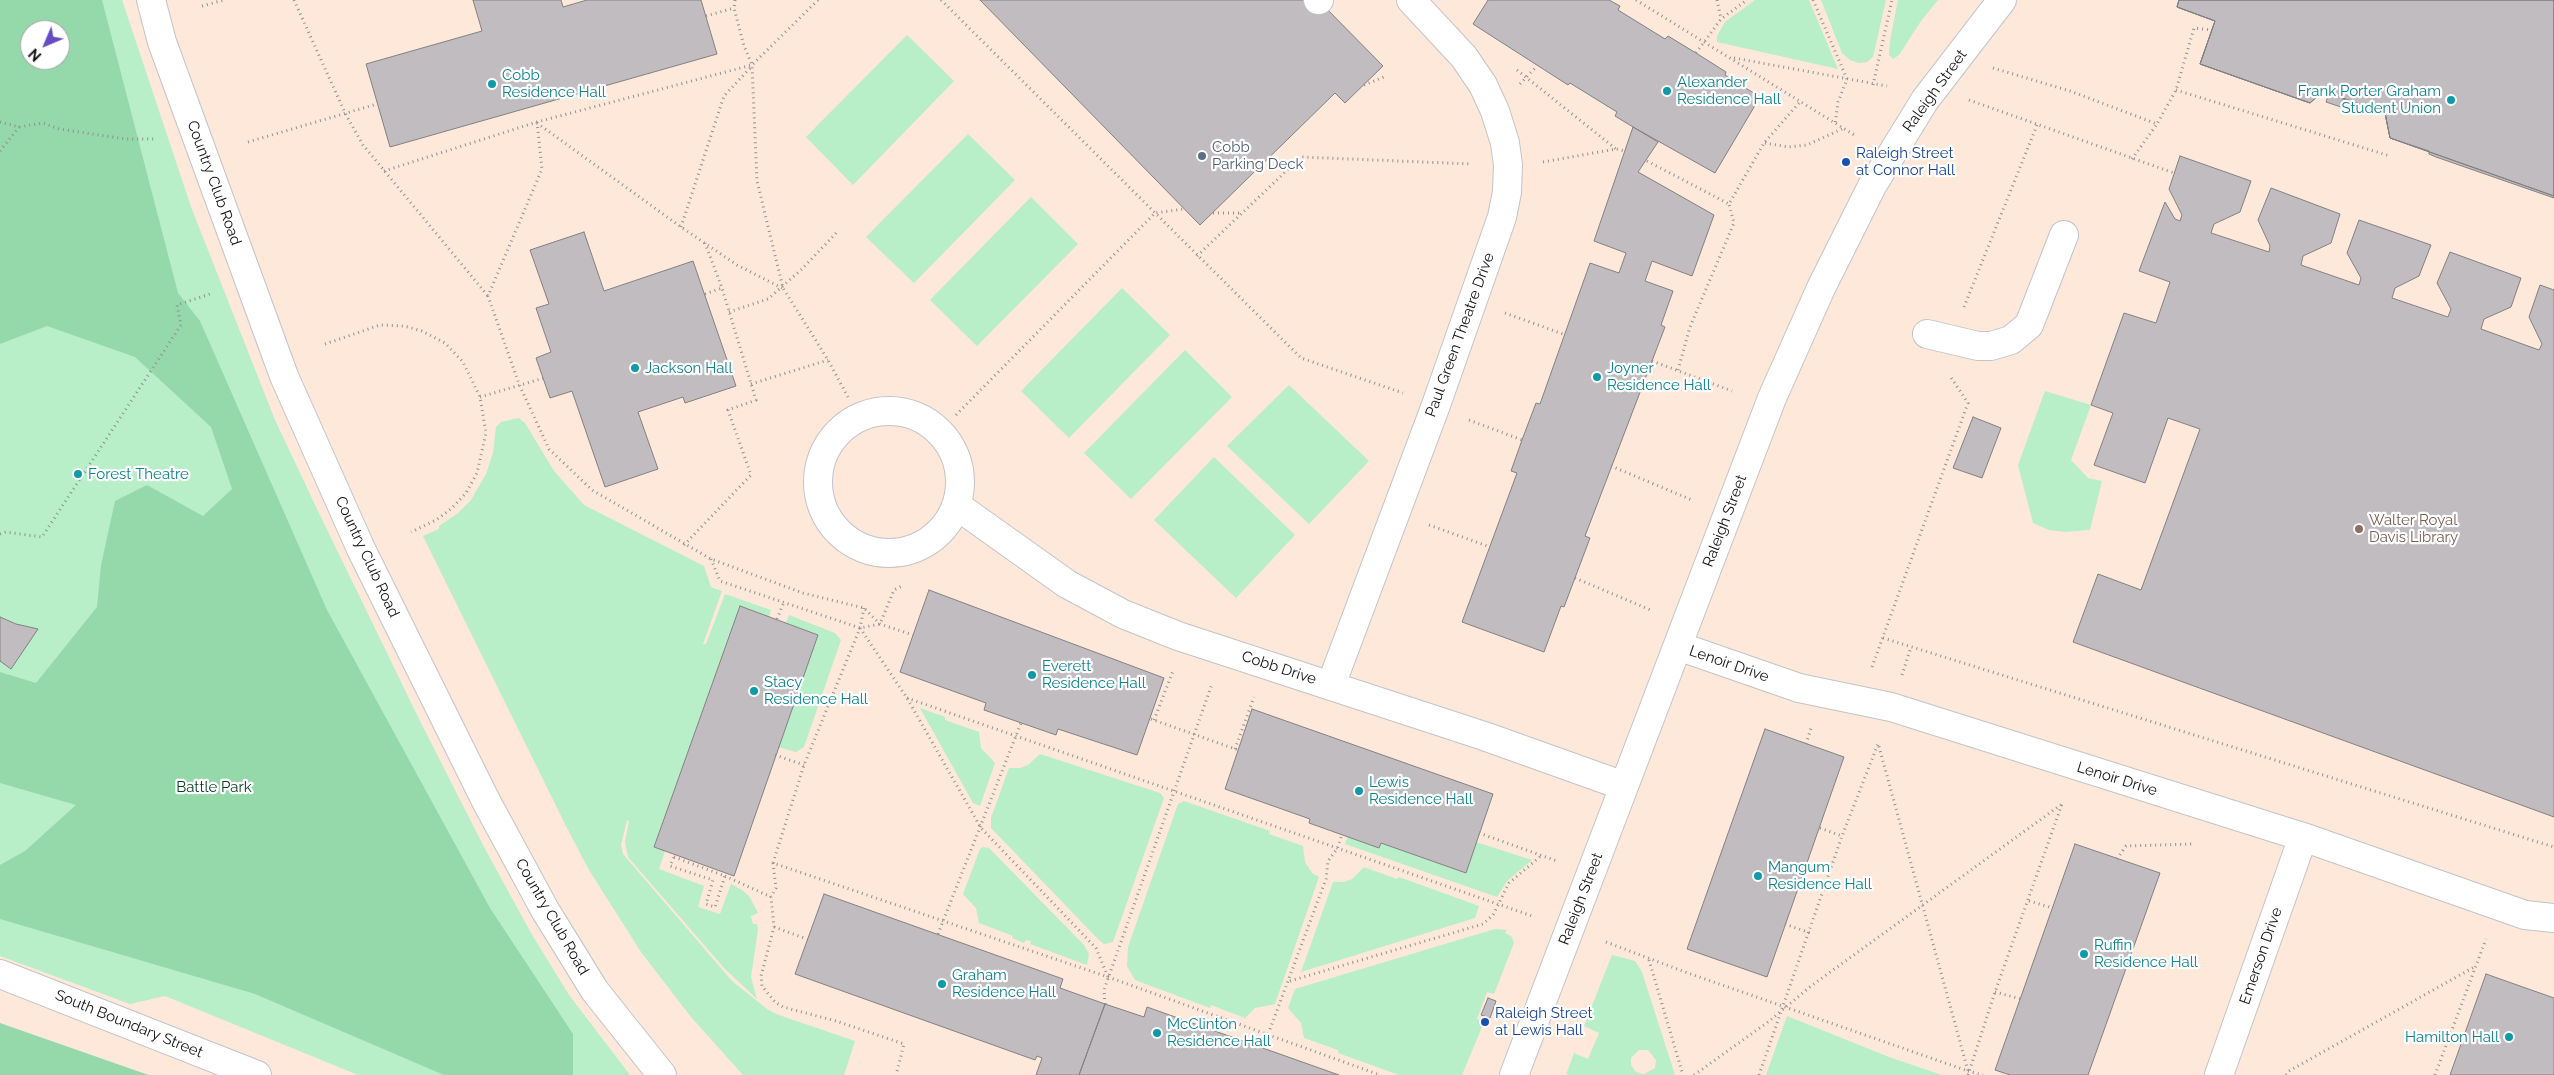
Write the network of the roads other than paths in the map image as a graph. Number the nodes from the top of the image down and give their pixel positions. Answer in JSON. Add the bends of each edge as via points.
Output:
{"nodes":[{"id":1,"x":151,"y":0,"type":"edge"},
{"id":2,"x":1411,"y":0,"type":"edge"},
{"id":3,"x":2002,"y":0,"type":"edge"},
{"id":4,"x":2064,"y":235,"type":"dead end"},
{"id":5,"x":1939,"y":337,"type":"road end"},
{"id":6,"x":956,"y":505,"type":"junction"},
{"id":7,"x":1678,"y":646,"type":"junction"},
{"id":8,"x":1331,"y":685,"type":"junction"},
{"id":9,"x":1624,"y":786,"type":"junction"},
{"id":10,"x":2303,"y":837,"type":"junction"},
{"id":11,"x":2554,"y":918,"type":"edge"},
{"id":12,"x":0,"y":974,"type":"edge"},
{"id":13,"x":257,"y":1075,"type":"edge"},
{"id":14,"x":662,"y":1075,"type":"edge"},
{"id":15,"x":1514,"y":1075,"type":"edge"},
{"id":16,"x":2219,"y":1075,"type":"edge"}],
"edges":[{"from":1,"to":14,"type":"street","name":"Country Club Road","via":[[162,42],[284,376],[362,549],[486,801],[545,910],[595,991]]},
{"from":2,"to":8,"type":"street","name":"Paul Green Theatre Drive","via":[[1464,57],[1483,85],[1505,143],[1507,192],[1502,217],[1436,405]]},
{"from":3,"to":7,"type":"street","name":"Raleigh Street","via":[[1925,100],[1872,186],[1821,288],[1772,398]]},
{"from":4,"to":5,"type":"street","via":[[2029,325],[2020,333],[2011,340],[1991,346]]},
{"from":6,"to":6,"type":"street","via":[[960,486],[958,466],[951,448],[939,432],[921,419],[900,412],[878,412],[857,419],[838,432],[825,450],[818,471],[818,494],[826,515],[839,533],[857,546],[878,553],[901,553],[936,537]]},
{"from":6,"to":8,"type":"street","name":"Cobb Drive","via":[[1067,584],[1123,614],[1178,636]]},
{"from":7,"to":9,"type":"street","name":"Raleigh Street"},
{"from":7,"to":10,"type":"street","name":"Lenoir Drive","via":[[1799,688],[1891,707]]},
{"from":8,"to":9,"type":"street","name":"Cobb Drive"},
{"from":9,"to":15,"type":"street","name":"Raleigh Street"},
{"from":10,"to":11,"type":"street","name":"Lenoir Drive","via":[[2498,905],[2536,917]]},
{"from":10,"to":16,"type":"street","name":"Emerson Drive"},
{"from":12,"to":13,"type":"street","name":"South Boundary Street"}]}
